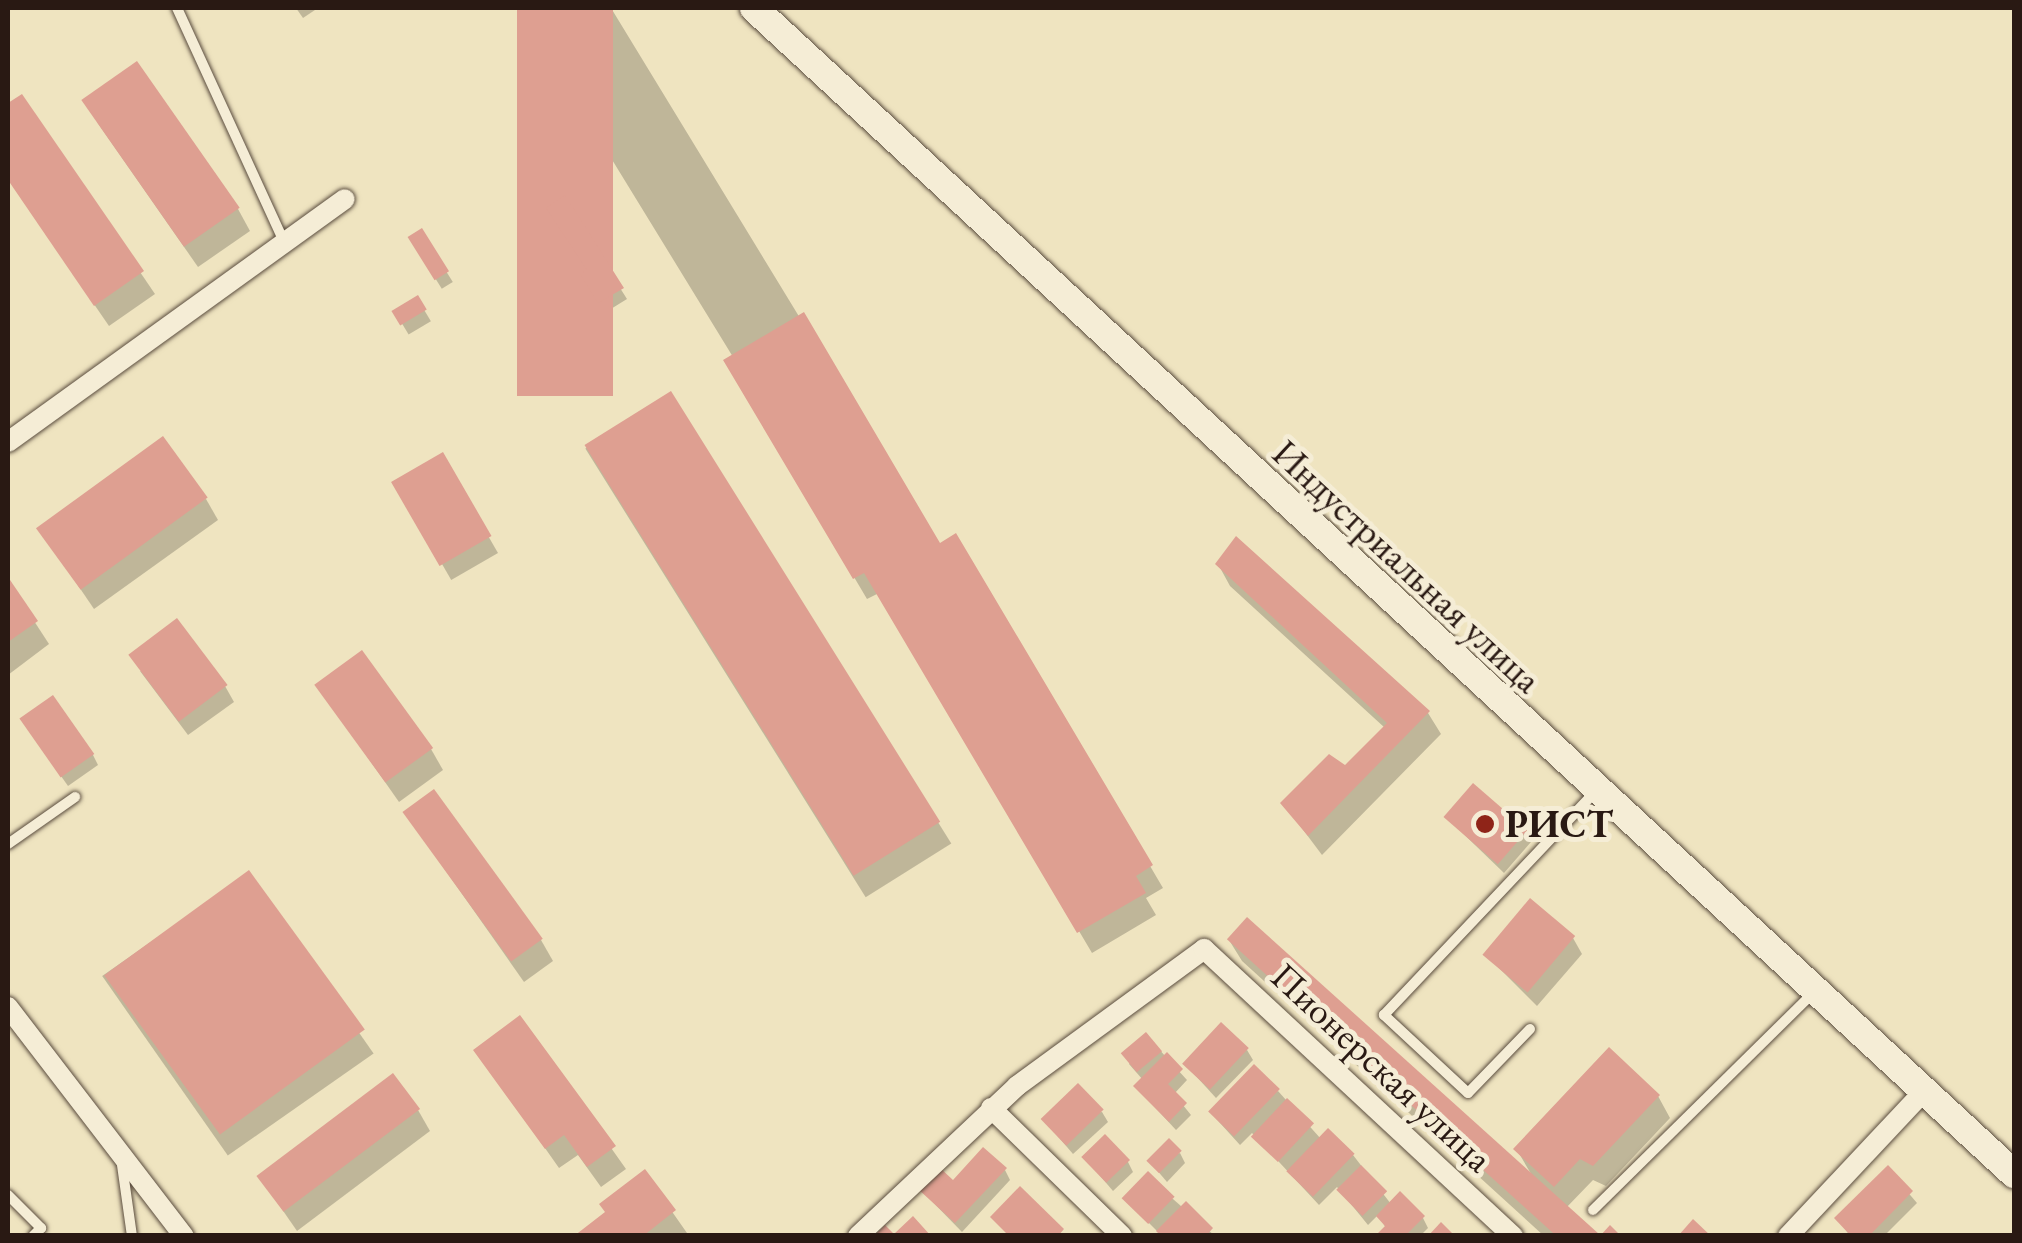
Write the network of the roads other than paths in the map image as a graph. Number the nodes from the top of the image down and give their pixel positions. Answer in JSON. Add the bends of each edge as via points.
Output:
{"nodes":[{"id":1,"x":177,"y":8,"type":"edge"},
{"id":2,"x":754,"y":8,"type":"edge"},
{"id":3,"x":345,"y":199,"type":"dead end"},
{"id":4,"x":284,"y":242,"type":"junction"},
{"id":5,"x":8,"y":442,"type":"edge"},
{"id":6,"x":1595,"y":792,"type":"junction"},
{"id":7,"x":75,"y":798,"type":"dead end"},
{"id":8,"x":8,"y":844,"type":"edge"},
{"id":9,"x":1814,"y":992,"type":"junction"},
{"id":10,"x":8,"y":1007,"type":"edge"},
{"id":11,"x":1530,"y":1029,"type":"dead end"},
{"id":12,"x":1923,"y":1092,"type":"junction"},
{"id":13,"x":991,"y":1108,"type":"junction"},
{"id":14,"x":122,"y":1159,"type":"junction"},
{"id":15,"x":2014,"y":1174,"type":"edge"},
{"id":16,"x":8,"y":1195,"type":"edge"},
{"id":17,"x":1592,"y":1210,"type":"dead end"},
{"id":18,"x":34,"y":1236,"type":"edge"},
{"id":19,"x":132,"y":1236,"type":"edge"},
{"id":20,"x":184,"y":1236,"type":"edge"},
{"id":21,"x":858,"y":1236,"type":"edge"},
{"id":22,"x":1122,"y":1236,"type":"edge"},
{"id":23,"x":1513,"y":1236,"type":"edge"},
{"id":24,"x":1788,"y":1236,"type":"edge"}],
"edges":[{"from":1,"to":4,"type":"lane"},
{"from":2,"to":6,"type":"main road","name":"Индустриальная улица"},
{"from":3,"to":4,"type":"street"},
{"from":4,"to":5,"type":"street"},
{"from":6,"to":9,"type":"main road","name":"Индустриальная улица"},
{"from":6,"to":11,"type":"lane","via":[[1384,1015],[1468,1094]]},
{"from":7,"to":8,"type":"lane"},
{"from":9,"to":12,"type":"main road","name":"Индустриальная улица"},
{"from":9,"to":17,"type":"lane"},
{"from":10,"to":14,"type":"street"},
{"from":12,"to":15,"type":"main road","name":"Индустриальная улица"},
{"from":12,"to":24,"type":"street"},
{"from":13,"to":21,"type":"street"},
{"from":13,"to":22,"type":"street"},
{"from":13,"to":23,"type":"street","name":"Пионерская улица","via":[[1204,949]]},
{"from":14,"to":19,"type":"lane"},
{"from":14,"to":20,"type":"street"},
{"from":16,"to":18,"type":"lane","via":[[40,1228]]}]}
